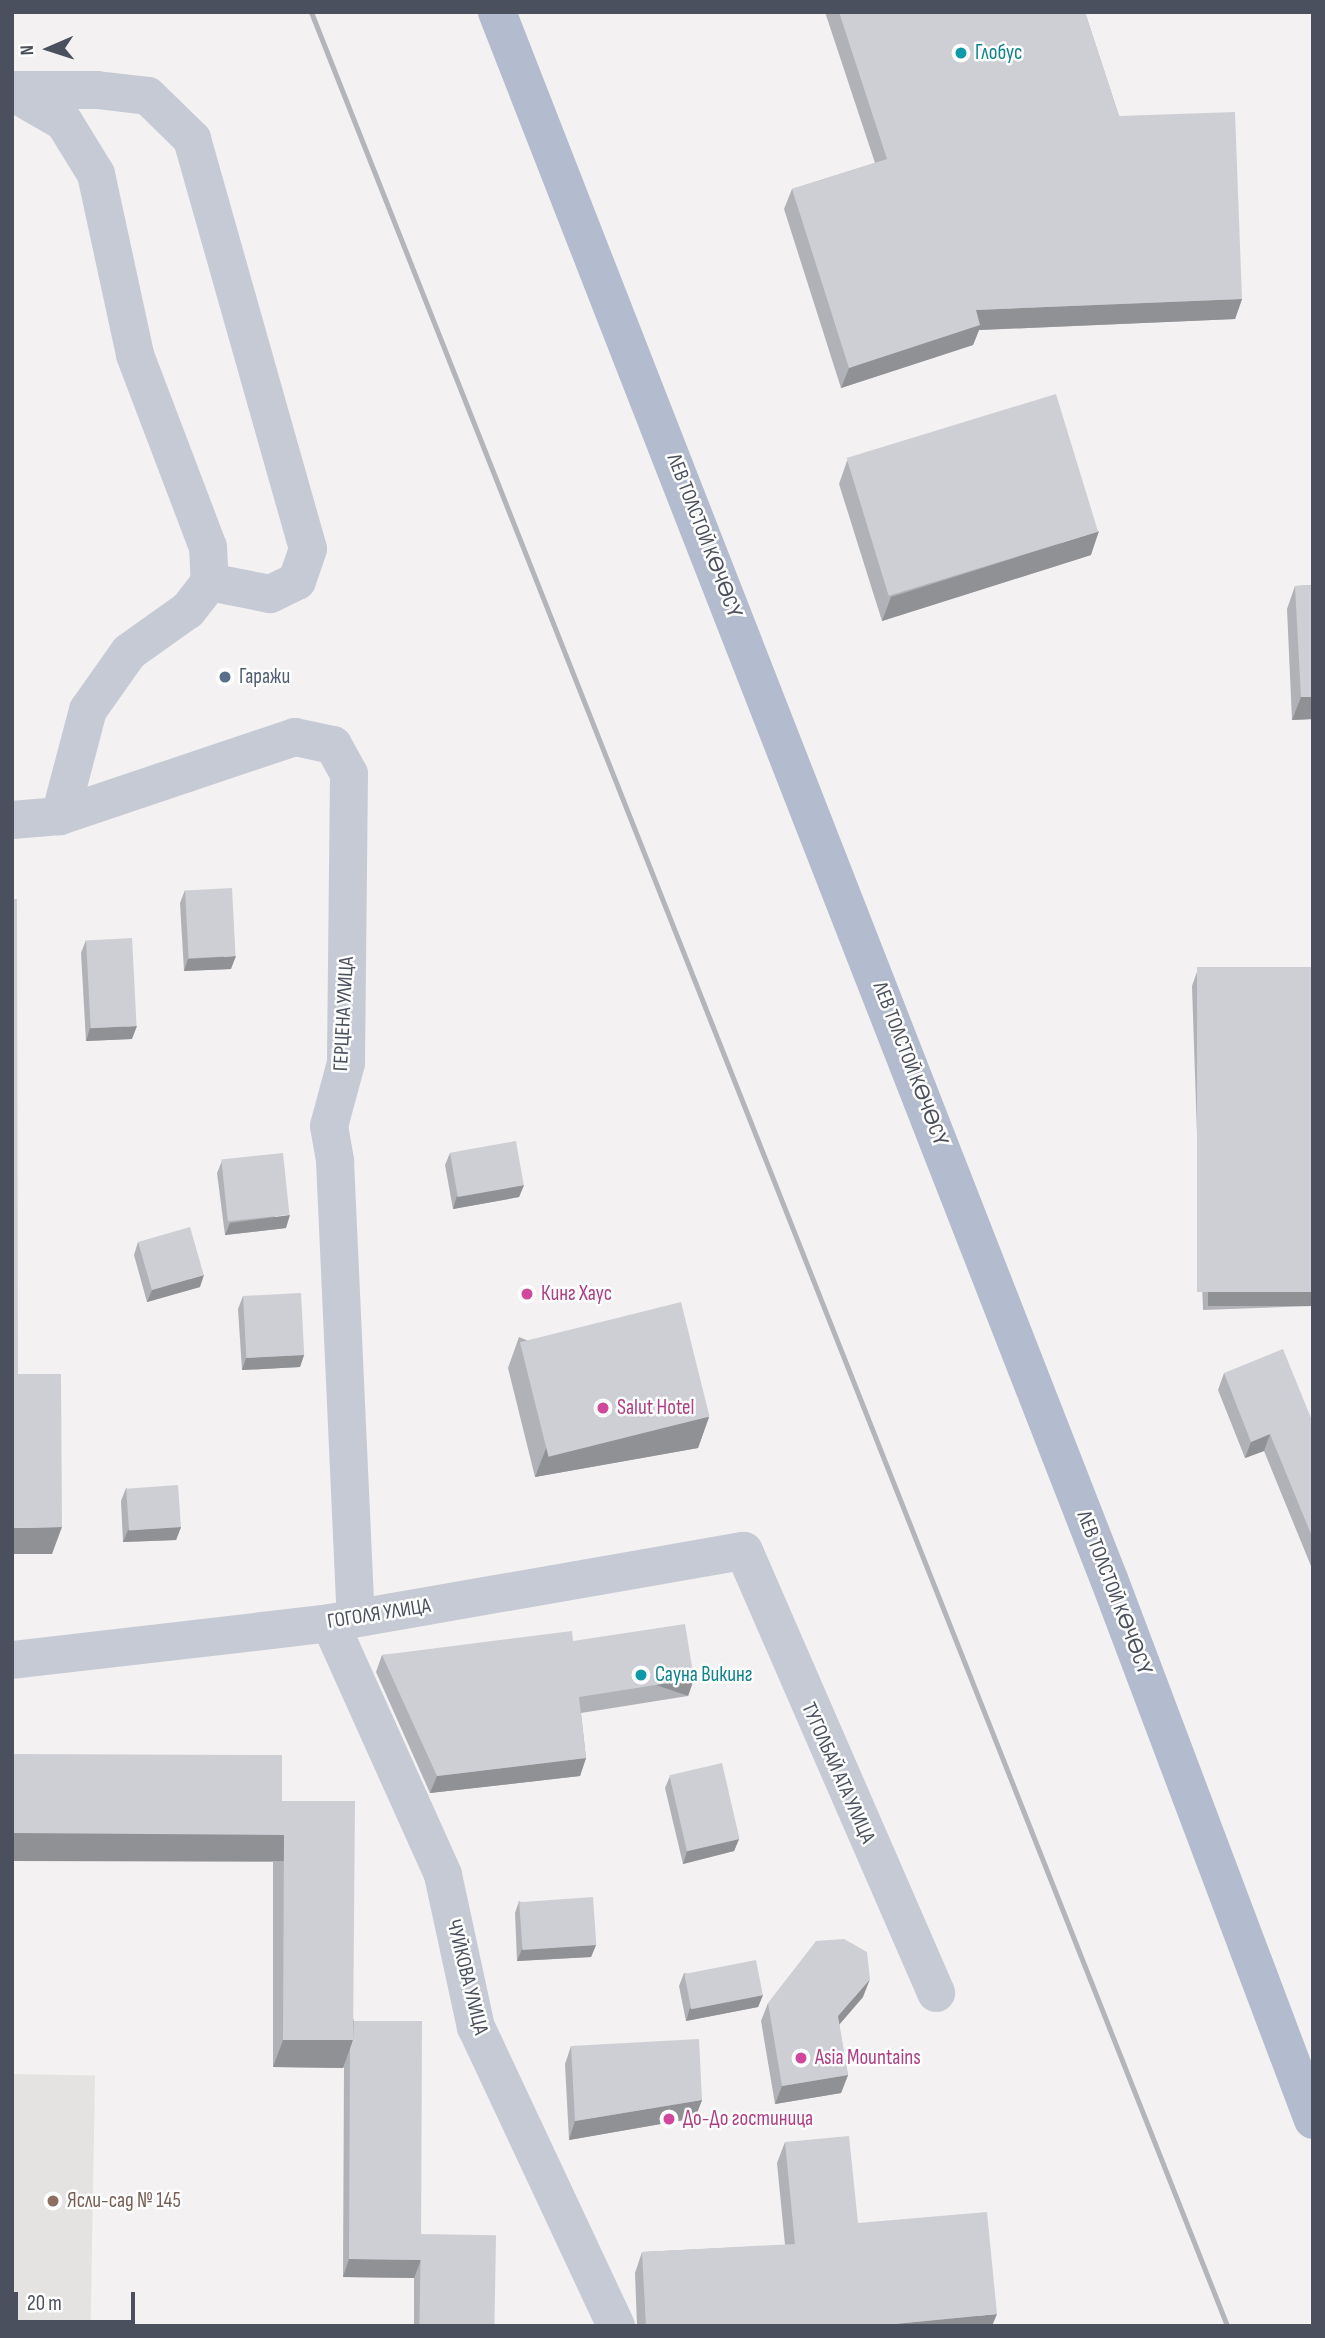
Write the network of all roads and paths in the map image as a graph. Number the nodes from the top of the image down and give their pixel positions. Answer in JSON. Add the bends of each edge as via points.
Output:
{"nodes":[{"id":1,"x":497,"y":12,"type":"edge"},
{"id":2,"x":12,"y":91,"type":"edge"},
{"id":3,"x":210,"y":582,"type":"junction"},
{"id":4,"x":60,"y":816,"type":"junction"},
{"id":5,"x":12,"y":820,"type":"edge"},
{"id":6,"x":744,"y":1551,"type":"joint"},
{"id":7,"x":343,"y":1620,"type":"junction"},
{"id":8,"x":12,"y":1660,"type":"edge"},
{"id":9,"x":936,"y":1993,"type":"dead end"},
{"id":10,"x":1309,"y":2095,"type":"edge"},
{"id":11,"x":616,"y":2326,"type":"edge"}],
"edges":[{"from":1,"to":10,"type":"main road","name":"ЛЕВ ТОЛСТОЙ КӨЧӨСҮ"},
{"from":2,"to":3,"type":"street","via":[[64,122],[96,174],[135,355],[208,547]]},
{"from":2,"to":3,"type":"street","via":[[97,89],[148,96],[192,139],[308,549],[297,581],[270,594]]},
{"from":3,"to":4,"type":"street","via":[[188,610],[130,652],[88,710]]},
{"from":4,"to":5,"type":"street","name":"ГЕРЦЕНА УЛИЦА"},
{"from":4,"to":7,"type":"street","name":"ГЕРЦЕНА УЛИЦА","via":[[295,737],[333,745],[349,774],[346,1063],[328,1126],[335,1161]]},
{"from":6,"to":7,"type":"street","name":"ГОГОЛЯ УЛИЦА"},
{"from":6,"to":9,"type":"street","name":"ТУГОЛБАЙ АТА УЛИЦА"},
{"from":7,"to":8,"type":"street","name":"ГОГОЛЯ УЛИЦА"},
{"from":7,"to":11,"type":"street","name":"ЧУЙКОВА УЛИЦА","via":[[443,1875],[476,2027]]}]}
